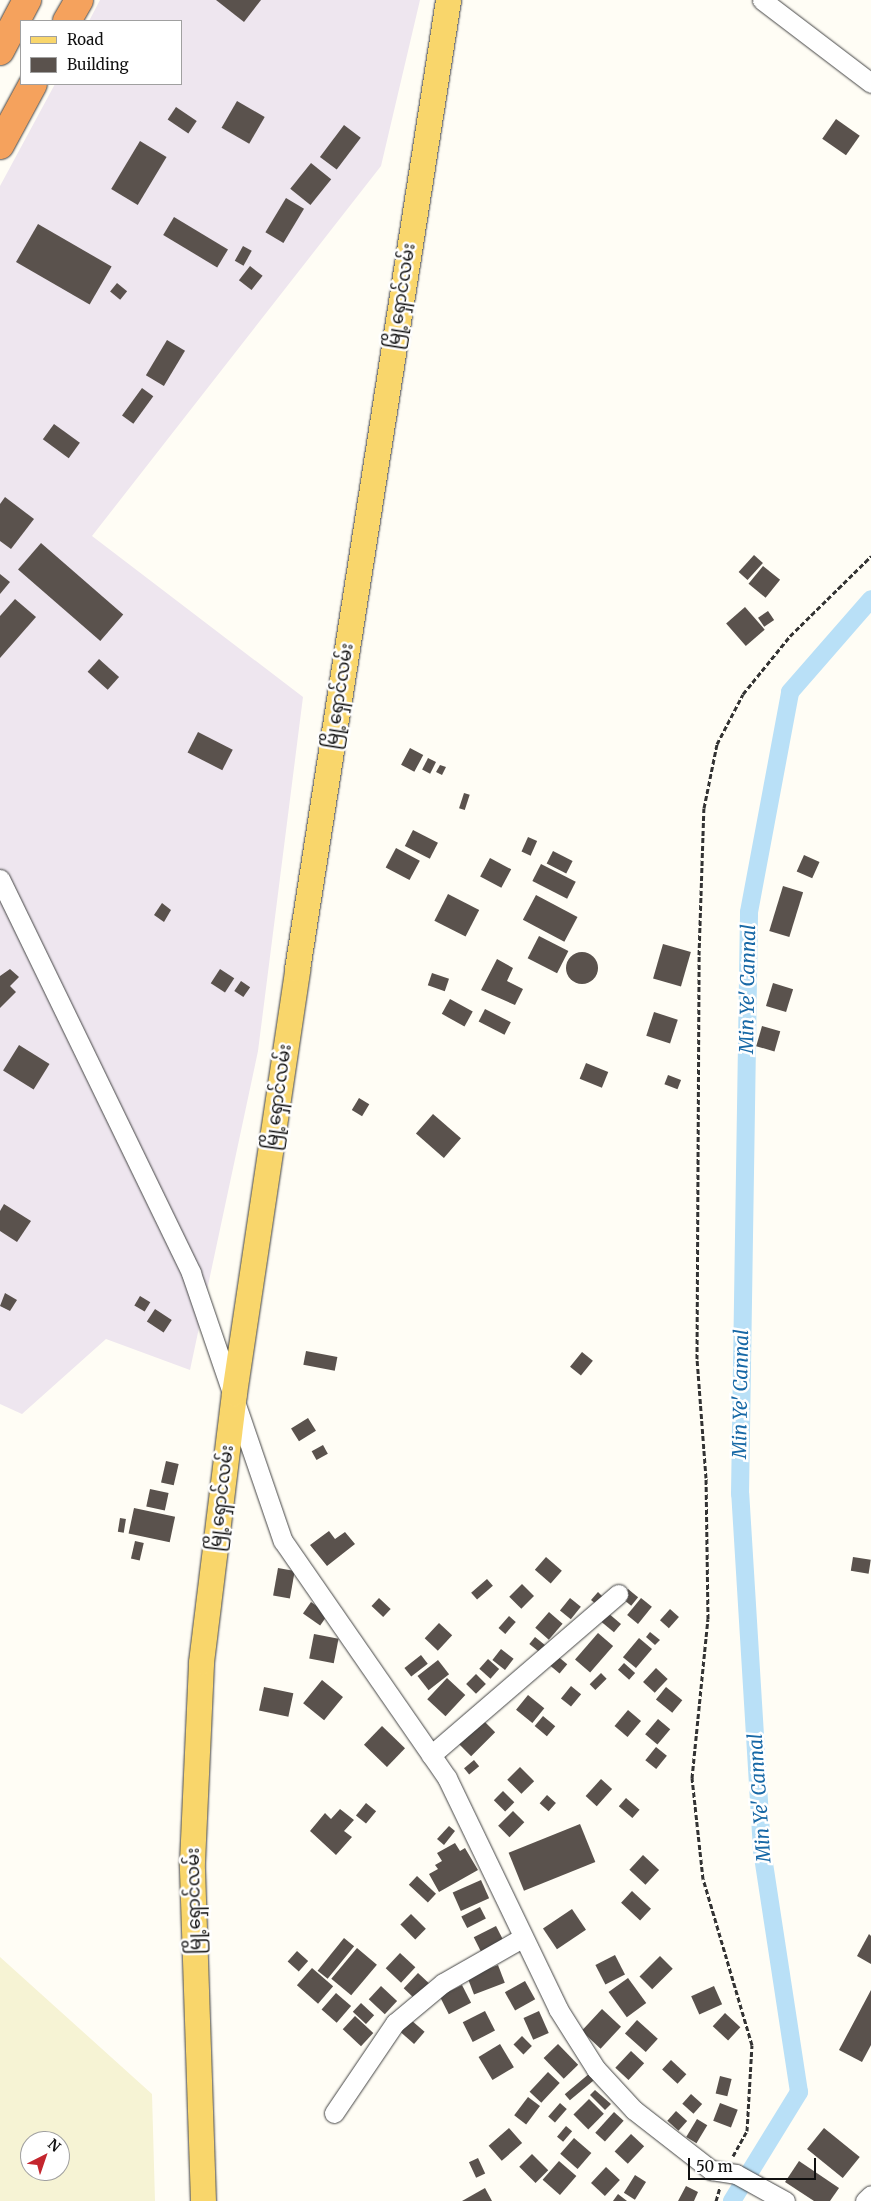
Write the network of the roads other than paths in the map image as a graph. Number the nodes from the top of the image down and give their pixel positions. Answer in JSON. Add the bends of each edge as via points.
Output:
{"nodes":[{"id":1,"x":27,"y":0,"type":"edge"},
{"id":2,"x":79,"y":0,"type":"edge"},
{"id":3,"x":448,"y":0,"type":"edge"},
{"id":4,"x":762,"y":0,"type":"edge"},
{"id":5,"x":68,"y":20,"type":"edge"},
{"id":6,"x":0,"y":51,"type":"edge"},
{"id":7,"x":871,"y":83,"type":"edge"},
{"id":8,"x":32,"y":85,"type":"edge"},
{"id":9,"x":0,"y":146,"type":"edge"},
{"id":10,"x":0,"y":879,"type":"edge"},
{"id":11,"x":234,"y":1393,"type":"junction"},
{"id":12,"x":618,"y":1594,"type":"dead end"},
{"id":13,"x":431,"y":1754,"type":"junction"},
{"id":14,"x":522,"y":1938,"type":"junction"},
{"id":15,"x":334,"y":2113,"type":"dead end"},
{"id":16,"x":871,"y":2195,"type":"edge"},
{"id":17,"x":780,"y":2198,"type":"edge"},
{"id":18,"x":203,"y":2201,"type":"edge"},
{"id":19,"x":865,"y":2201,"type":"edge"}],
"edges":[{"from":1,"to":6,"type":"highway"},
{"from":2,"to":5,"type":"highway"},
{"from":3,"to":11,"type":"main road","name":"မြို့ရှောင်လမ်း"},
{"from":4,"to":7,"type":"street"},
{"from":8,"to":9,"type":"highway"},
{"from":10,"to":11,"type":"street","via":[[191,1273]]},
{"from":11,"to":13,"type":"street","via":[[284,1540]]},
{"from":11,"to":18,"type":"main road","name":"မြို့ရှောင်လမ်း","via":[[201,1662],[192,1862]]},
{"from":12,"to":13,"type":"street"},
{"from":13,"to":14,"type":"street","via":[[447,1778]]},
{"from":14,"to":15,"type":"street","via":[[443,1983],[395,2022]]},
{"from":14,"to":17,"type":"street","via":[[558,2009],[596,2069],[634,2110],[710,2170],[730,2173]]},
{"from":16,"to":19,"type":"street"}]}
